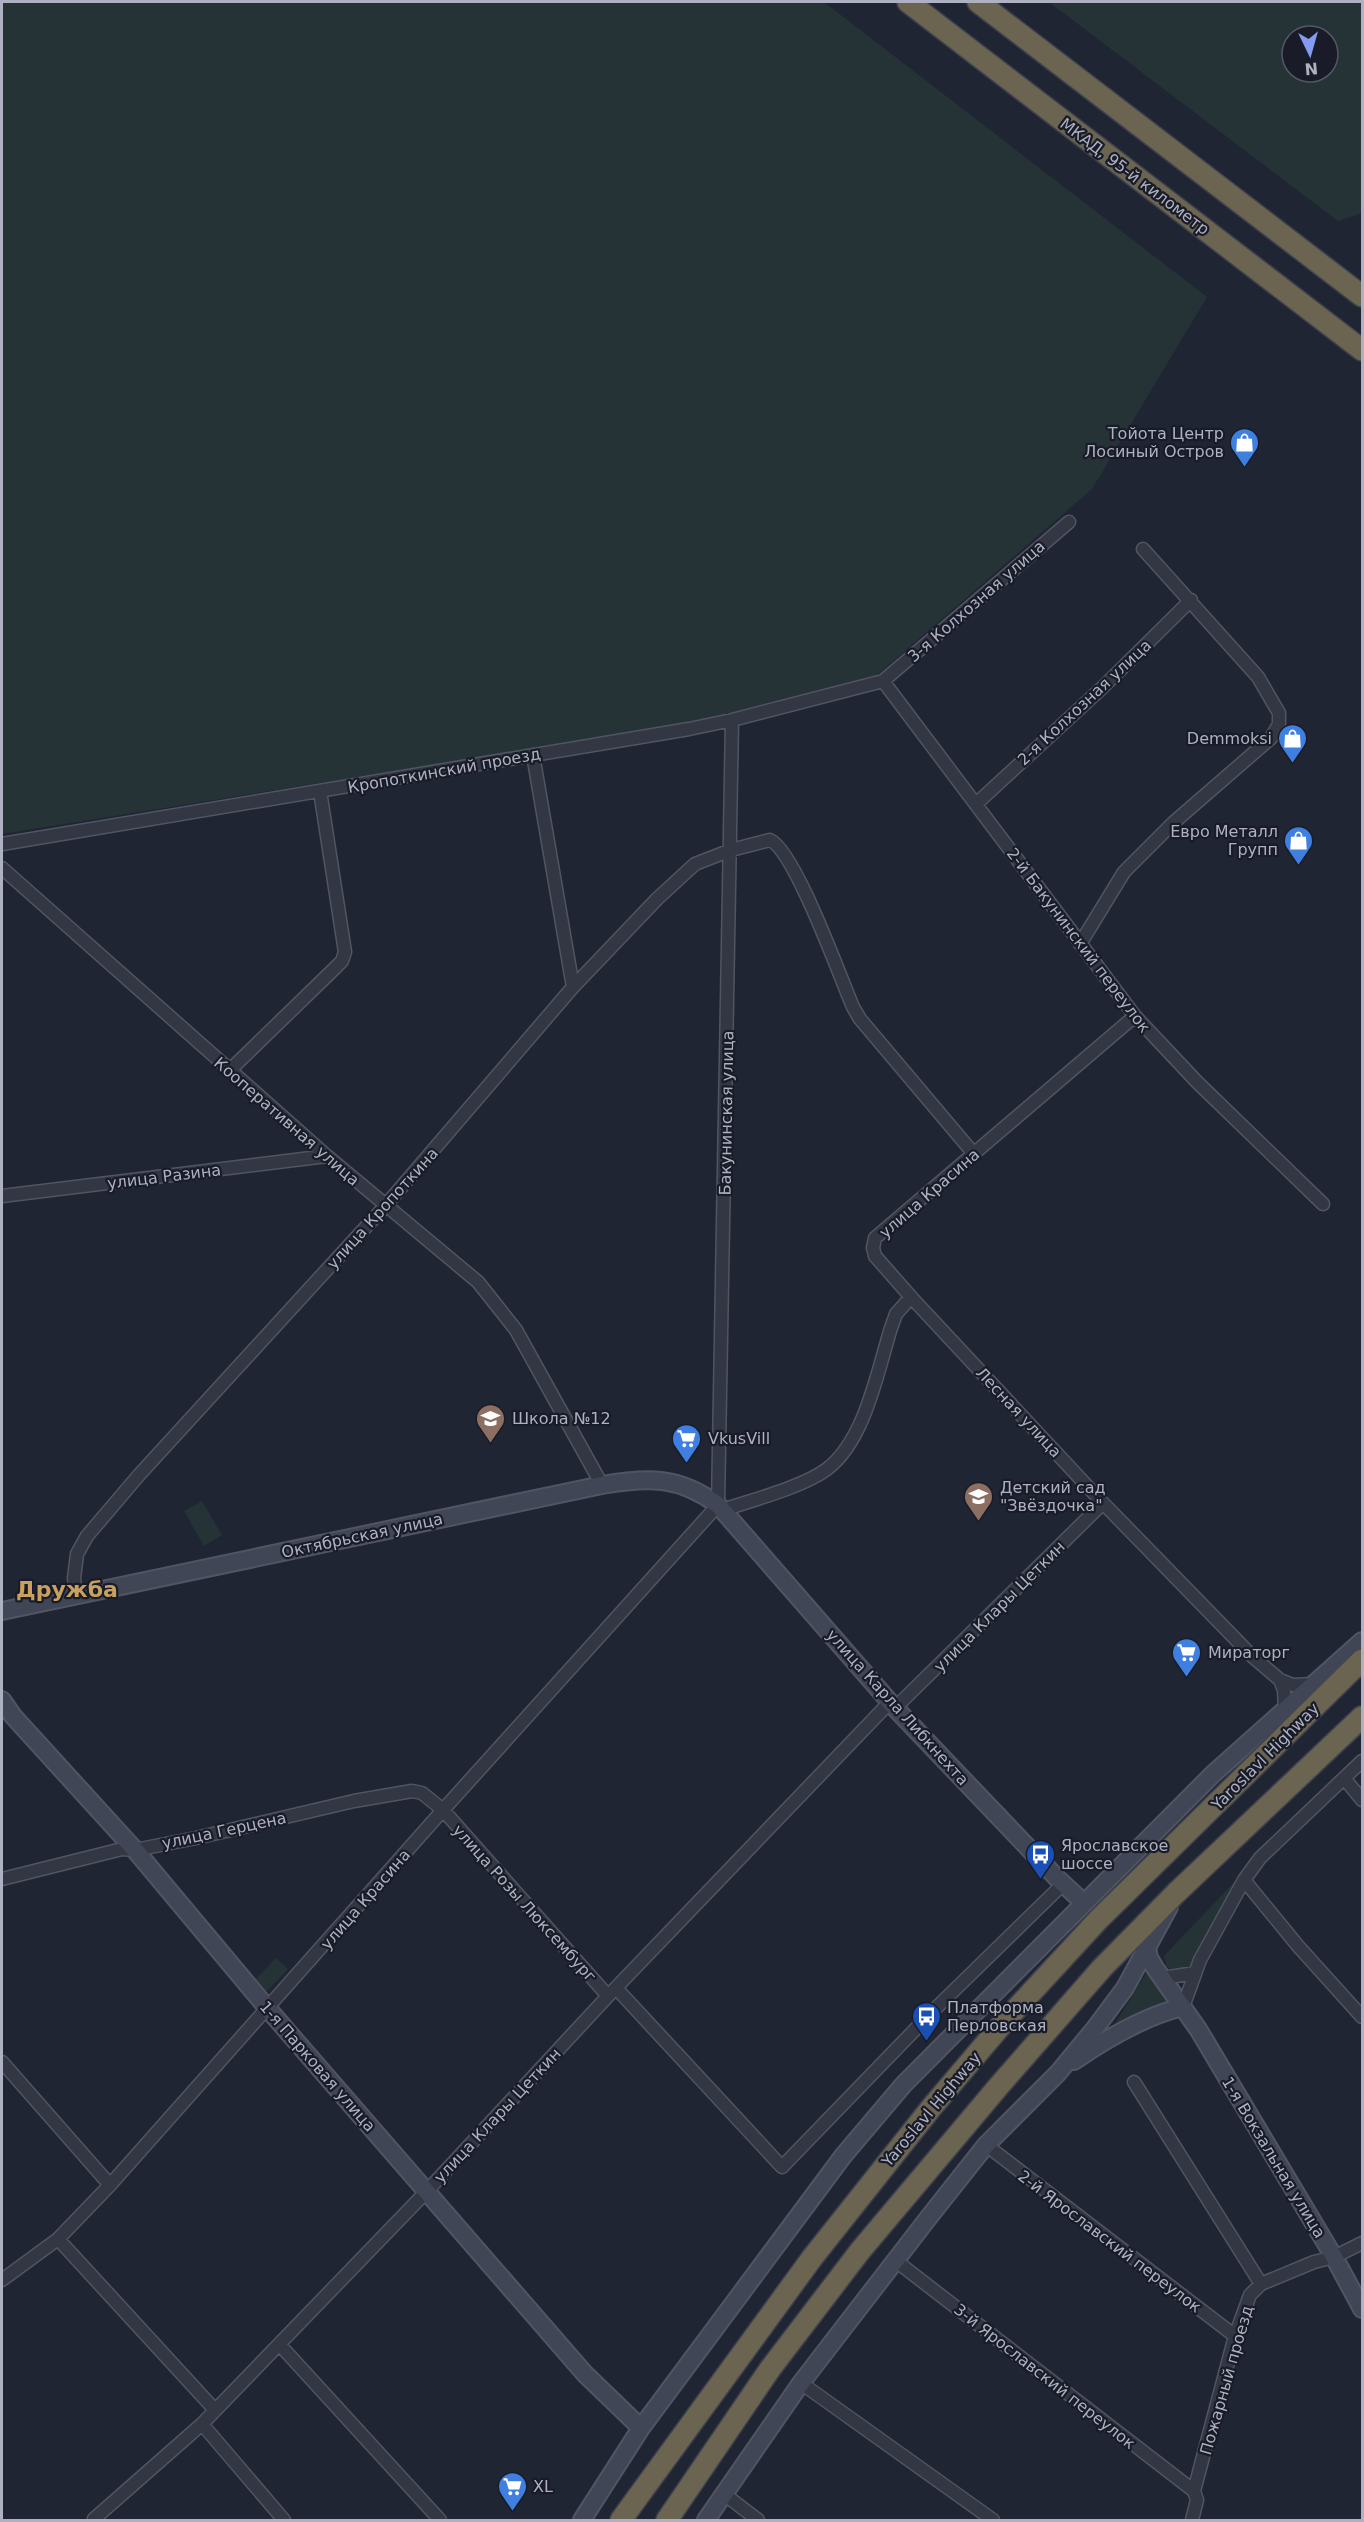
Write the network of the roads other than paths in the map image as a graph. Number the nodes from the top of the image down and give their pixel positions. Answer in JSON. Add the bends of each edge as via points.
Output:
{"nodes":[{"id":1,"x":908,"y":2,"type":"edge"},
{"id":2,"x":978,"y":2,"type":"edge"},
{"id":3,"x":1362,"y":296,"type":"edge"},
{"id":4,"x":1362,"y":350,"type":"edge"},
{"id":5,"x":1070,"y":522,"type":"dead end"},
{"id":6,"x":1143,"y":549,"type":"dead end"},
{"id":7,"x":1191,"y":600,"type":"junction"},
{"id":8,"x":884,"y":681,"type":"junction"},
{"id":9,"x":732,"y":720,"type":"junction"},
{"id":10,"x":533,"y":755,"type":"junction"},
{"id":11,"x":320,"y":790,"type":"junction"},
{"id":12,"x":976,"y":804,"type":"junction"},
{"id":13,"x":2,"y":844,"type":"edge"},
{"id":14,"x":730,"y":850,"type":"junction"},
{"id":15,"x":2,"y":868,"type":"edge"},
{"id":16,"x":1080,"y":944,"type":"junction"},
{"id":17,"x":573,"y":987,"type":"junction"},
{"id":18,"x":1135,"y":1016,"type":"junction"},
{"id":19,"x":229,"y":1071,"type":"junction"},
{"id":20,"x":974,"y":1154,"type":"junction"},
{"id":21,"x":327,"y":1156,"type":"junction"},
{"id":22,"x":2,"y":1196,"type":"edge"},
{"id":23,"x":1323,"y":1204,"type":"dead end"},
{"id":24,"x":386,"y":1205,"type":"junction"},
{"id":25,"x":911,"y":1297,"type":"junction"},
{"id":26,"x":602,"y":1485,"type":"junction"},
{"id":27,"x":1103,"y":1503,"type":"junction"},
{"id":28,"x":721,"y":1508,"type":"junction"},
{"id":29,"x":76,"y":1597,"type":"junction"},
{"id":30,"x":2,"y":1611,"type":"edge"},
{"id":31,"x":1362,"y":1641,"type":"edge"},
{"id":32,"x":1362,"y":1660,"type":"edge"},
{"id":33,"x":1280,"y":1680,"type":"junction"},
{"id":34,"x":1314,"y":1684,"type":"junction"},
{"id":35,"x":2,"y":1700,"type":"edge"},
{"id":36,"x":892,"y":1705,"type":"junction"},
{"id":37,"x":1285,"y":1710,"type":"junction"},
{"id":38,"x":1362,"y":1717,"type":"edge"},
{"id":39,"x":1362,"y":1761,"type":"edge"},
{"id":40,"x":1344,"y":1778,"type":"junction"},
{"id":41,"x":1362,"y":1800,"type":"edge"},
{"id":42,"x":442,"y":1810,"type":"junction"},
{"id":43,"x":135,"y":1850,"type":"junction"},
{"id":44,"x":2,"y":1879,"type":"edge"},
{"id":45,"x":1244,"y":1880,"type":"junction"},
{"id":46,"x":1064,"y":1884,"type":"junction"},
{"id":47,"x":1176,"y":1893,"type":"junction"},
{"id":48,"x":1084,"y":1903,"type":"junction"},
{"id":49,"x":1147,"y":1947,"type":"junction"},
{"id":50,"x":1195,"y":1973,"type":"junction"},
{"id":51,"x":1163,"y":1978,"type":"junction"},
{"id":52,"x":612,"y":1992,"type":"junction"},
{"id":53,"x":1183,"y":2007,"type":"junction"},
{"id":54,"x":268,"y":2009,"type":"junction"},
{"id":55,"x":1362,"y":2017,"type":"edge"},
{"id":56,"x":2,"y":2062,"type":"edge"},
{"id":57,"x":1058,"y":2073,"type":"junction"},
{"id":58,"x":1134,"y":2082,"type":"dead end"},
{"id":59,"x":986,"y":2145,"type":"junction"},
{"id":60,"x":110,"y":2185,"type":"junction"},
{"id":61,"x":427,"y":2191,"type":"junction"},
{"id":62,"x":58,"y":2239,"type":"junction"},
{"id":63,"x":1362,"y":2243,"type":"edge"},
{"id":64,"x":1334,"y":2257,"type":"junction"},
{"id":65,"x":896,"y":2260,"type":"junction"},
{"id":66,"x":2,"y":2280,"type":"edge"},
{"id":67,"x":1261,"y":2284,"type":"junction"},
{"id":68,"x":1362,"y":2309,"type":"edge"},
{"id":69,"x":1235,"y":2336,"type":"junction"},
{"id":70,"x":279,"y":2344,"type":"junction"},
{"id":71,"x":801,"y":2383,"type":"junction"},
{"id":72,"x":215,"y":2410,"type":"junction"},
{"id":73,"x":201,"y":2424,"type":"junction"},
{"id":74,"x":641,"y":2427,"type":"junction"},
{"id":75,"x":1194,"y":2491,"type":"junction"},
{"id":76,"x":724,"y":2494,"type":"junction"},
{"id":77,"x":94,"y":2518,"type":"dead end"},
{"id":78,"x":284,"y":2520,"type":"edge"},
{"id":79,"x":440,"y":2520,"type":"edge"},
{"id":80,"x":582,"y":2520,"type":"edge"},
{"id":81,"x":621,"y":2520,"type":"edge"},
{"id":82,"x":667,"y":2520,"type":"edge"},
{"id":83,"x":706,"y":2520,"type":"edge"},
{"id":84,"x":758,"y":2520,"type":"edge"},
{"id":85,"x":993,"y":2520,"type":"edge"},
{"id":86,"x":1192,"y":2520,"type":"edge"}],
"edges":[{"from":1,"to":4,"type":"highway","name":"МКАД, 95-й километр"},
{"from":2,"to":3,"type":"highway"},
{"from":5,"to":8,"type":"street","name":"3-я Колхозная улица"},
{"from":6,"to":7,"type":"street"},
{"from":7,"to":12,"type":"street","name":"2-я Колхозная улица"},
{"from":7,"to":16,"type":"street","via":[[1258,677],[1275,703],[1279,723],[1271,738],[1124,873]]},
{"from":8,"to":9,"type":"street","name":"Кропоткинский проезд"},
{"from":8,"to":12,"type":"street","name":"2-й Бакунинский переулок"},
{"from":9,"to":10,"type":"street","name":"Кропоткинский проезд"},
{"from":9,"to":14,"type":"street","name":"Бакунинская улица"},
{"from":10,"to":11,"type":"street","name":"Кропоткинский проезд"},
{"from":10,"to":17,"type":"street"},
{"from":11,"to":13,"type":"street","name":"Кропоткинский проезд"},
{"from":11,"to":19,"type":"street","via":[[345,952],[334,969]]},
{"from":12,"to":16,"type":"street","name":"2-й Бакунинский переулок"},
{"from":14,"to":17,"type":"street","name":"улица Кропоткина","via":[[695,864]]},
{"from":14,"to":20,"type":"street","name":"улица Кропоткина","via":[[770,840],[779,847],[791,865],[853,1007]]},
{"from":14,"to":28,"type":"street","name":"Бакунинская улица"},
{"from":15,"to":19,"type":"street","name":"Кооперативная улица"},
{"from":16,"to":18,"type":"street","name":"2-й Бакунинский переулок"},
{"from":17,"to":24,"type":"street","name":"улица Кропоткина"},
{"from":18,"to":20,"type":"street","name":"улица Красина"},
{"from":18,"to":23,"type":"street","name":"2-й Бакунинский переулок"},
{"from":19,"to":21,"type":"street","name":"Кооперативная улица"},
{"from":20,"to":25,"type":"street","name":"улица Красина","via":[[882,1231],[873,1243],[875,1256]]},
{"from":21,"to":22,"type":"street","name":"улица Разина"},
{"from":21,"to":24,"type":"street","name":"Кооперативная улица"},
{"from":24,"to":26,"type":"street","name":"Кооперативная улица","via":[[478,1282],[516,1330]]},
{"from":24,"to":29,"type":"street","name":"улица Кропоткина","via":[[87,1536],[77,1554]]},
{"from":25,"to":27,"type":"street","name":"Лесная улица"},
{"from":25,"to":28,"type":"street","name":"улица Красина","via":[[896,1314],[858,1431],[846,1451],[826,1470],[803,1482]]},
{"from":26,"to":28,"type":"street","name":"Октябрьская улица","via":[[671,1481],[701,1492]]},
{"from":26,"to":29,"type":"street","name":"Октябрьская улица"},
{"from":27,"to":33,"type":"street","name":"Лесная улица"},
{"from":27,"to":36,"type":"street","name":"улица Клары Цеткин"},
{"from":28,"to":36,"type":"street","name":"улица Карла Либкнехта"},
{"from":28,"to":42,"type":"street","name":"улица Красина"},
{"from":29,"to":30,"type":"street","name":"Октябрьская улица"},
{"from":31,"to":34,"type":"street"},
{"from":32,"to":81,"type":"highway","name":"Yaroslavl Highway","via":[[1098,1920],[1005,2022],[812,2258]]},
{"from":33,"to":34,"type":"street","via":[[1303,1686]]},
{"from":33,"to":37,"type":"street"},
{"from":34,"to":37,"type":"street"},
{"from":35,"to":43,"type":"street","name":"1-я Парковая улица"},
{"from":36,"to":46,"type":"street","name":"улица Карла Либкнехта"},
{"from":36,"to":52,"type":"street","name":"улица Клары Цеткин"},
{"from":37,"to":48,"type":"street","via":[[1213,1774]]},
{"from":38,"to":47,"type":"highway"},
{"from":39,"to":40,"type":"street"},
{"from":40,"to":41,"type":"street"},
{"from":40,"to":45,"type":"street","via":[[1260,1858]]},
{"from":42,"to":43,"type":"street","name":"улица Герцена","via":[[422,1793],[402,1792]]},
{"from":42,"to":52,"type":"street","name":"улица Розы Люксембург"},
{"from":42,"to":54,"type":"street","name":"улица Красина"},
{"from":43,"to":44,"type":"street","name":"улица Герцена","via":[[122,1849]]},
{"from":43,"to":54,"type":"street","name":"1-я Парковая улица"},
{"from":45,"to":50,"type":"street"},
{"from":45,"to":55,"type":"street"},
{"from":46,"to":48,"type":"street","name":"улица Карла Либкнехта"},
{"from":46,"to":52,"type":"street","name":"улица Розы Люксембург","via":[[934,2010],[782,2167]]},
{"from":47,"to":49,"type":"street"},
{"from":47,"to":82,"type":"highway","via":[[1095,1976],[860,2252],[770,2369]]},
{"from":48,"to":74,"type":"street","via":[[904,2084],[843,2156]]},
{"from":49,"to":51,"type":"street","name":"1-я Вокзальная улица","via":[[1149,1958]]},
{"from":49,"to":57,"type":"street","via":[[1125,1988]]},
{"from":50,"to":51,"type":"street"},
{"from":50,"to":53,"type":"street"},
{"from":51,"to":53,"type":"street","name":"1-я Вокзальная улица"},
{"from":52,"to":61,"type":"street","name":"улица Клары Цеткин"},
{"from":53,"to":57,"type":"street","via":[[1155,2016],[1098,2045]]},
{"from":53,"to":64,"type":"street","name":"1-я Вокзальная улица"},
{"from":54,"to":60,"type":"street","name":"улица Красина"},
{"from":54,"to":61,"type":"street","name":"1-я Парковая улица"},
{"from":56,"to":60,"type":"street"},
{"from":57,"to":59,"type":"street"},
{"from":58,"to":67,"type":"street"},
{"from":59,"to":65,"type":"street"},
{"from":59,"to":69,"type":"street","name":"2-й Ярославский переулок"},
{"from":60,"to":62,"type":"street","name":"улица Красина"},
{"from":61,"to":70,"type":"street","name":"улица Клары Цеткин"},
{"from":61,"to":74,"type":"street","name":"1-я Парковая улица","via":[[585,2374]]},
{"from":62,"to":66,"type":"street","name":"улица Красина"},
{"from":62,"to":72,"type":"street"},
{"from":63,"to":64,"type":"street"},
{"from":64,"to":67,"type":"street"},
{"from":64,"to":68,"type":"street","name":"1-я Вокзальная улица"},
{"from":65,"to":71,"type":"street"},
{"from":65,"to":75,"type":"street","name":"3-й Ярославский переулок"},
{"from":67,"to":69,"type":"street","name":"Пожарный проезд","via":[[1250,2295]]},
{"from":69,"to":75,"type":"street","name":"Пожарный проезд"},
{"from":70,"to":72,"type":"street","name":"улица Клары Цеткин"},
{"from":70,"to":79,"type":"street"},
{"from":71,"to":76,"type":"street"},
{"from":71,"to":85,"type":"street"},
{"from":72,"to":73,"type":"street","name":"улица Клары Цеткин"},
{"from":73,"to":77,"type":"street","name":"улица Клары Цеткин"},
{"from":73,"to":78,"type":"street"},
{"from":74,"to":80,"type":"street"},
{"from":75,"to":86,"type":"street","name":"Пожарный проезд","via":[[1197,2500]]},
{"from":76,"to":83,"type":"street"},
{"from":76,"to":84,"type":"street"}]}
